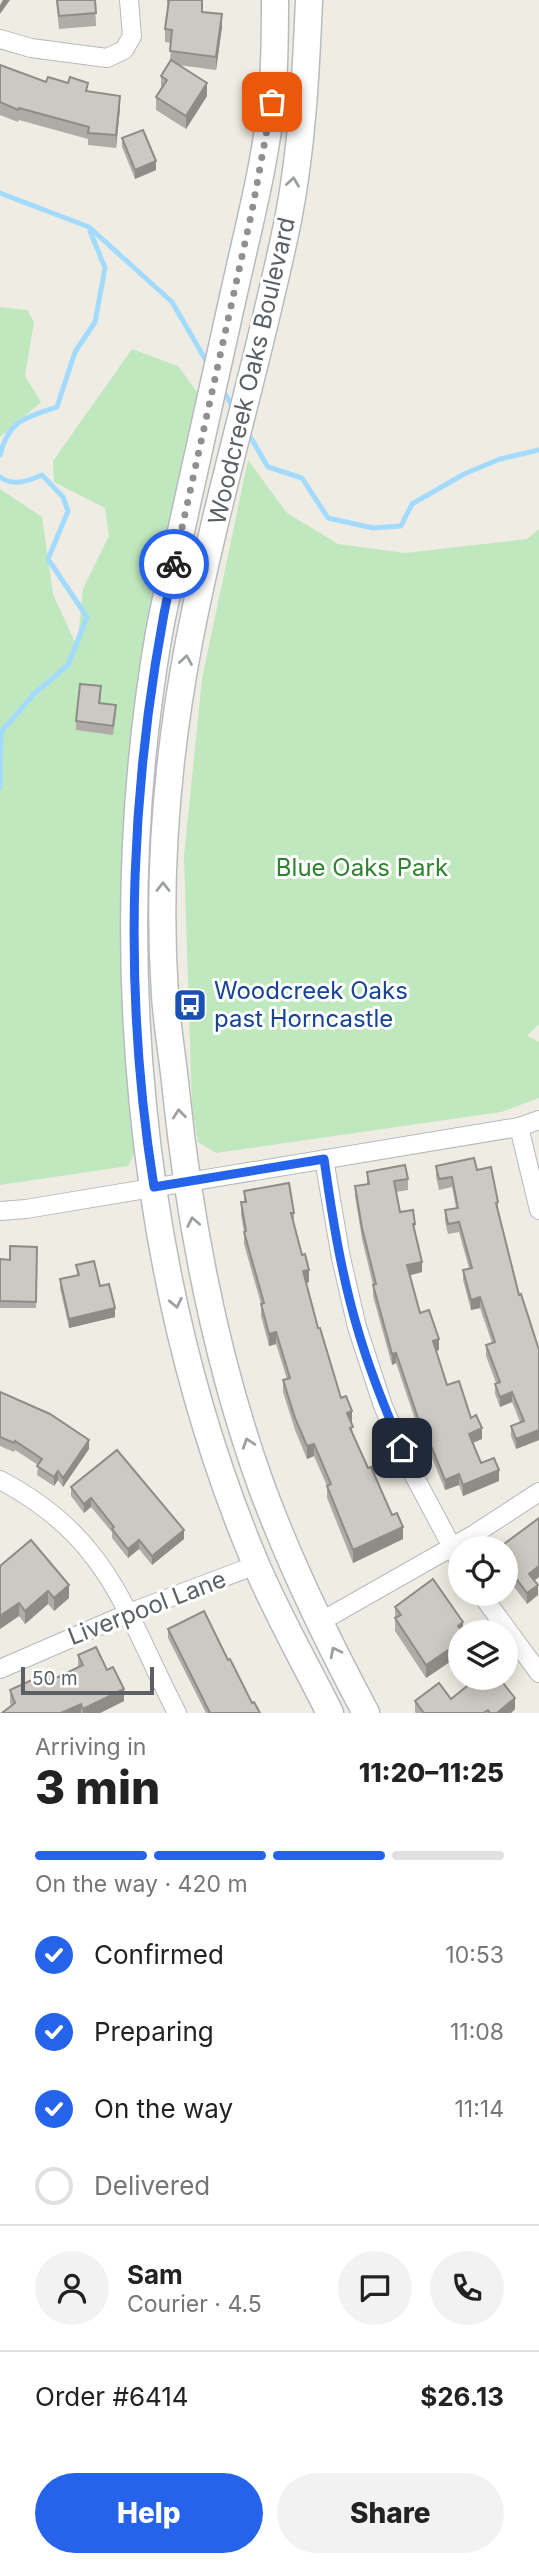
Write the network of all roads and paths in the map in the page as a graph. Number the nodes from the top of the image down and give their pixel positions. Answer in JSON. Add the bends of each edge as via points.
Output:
{"nodes":[{"id":1,"x":129,"y":0,"type":"edge"},
{"id":2,"x":275,"y":0,"type":"edge"},
{"id":3,"x":309,"y":0,"type":"edge"},
{"id":4,"x":0,"y":39,"type":"edge"},
{"id":5,"x":539,"y":1120,"type":"edge"},
{"id":6,"x":519,"y":1128,"type":"junction"},
{"id":7,"x":324,"y":1159,"type":"junction"},
{"id":8,"x":187,"y":1182,"type":"junction"},
{"id":9,"x":154,"y":1187,"type":"junction"},
{"id":10,"x":539,"y":1210,"type":"edge"},
{"id":11,"x":0,"y":1211,"type":"edge"},
{"id":12,"x":0,"y":1480,"type":"edge"},
{"id":13,"x":539,"y":1492,"type":"edge"},
{"id":14,"x":480,"y":1536,"type":"edge"},
{"id":15,"x":448,"y":1540,"type":"edge"},
{"id":16,"x":448,"y":1559,"type":"edge"},
{"id":17,"x":256,"y":1565,"type":"junction"},
{"id":18,"x":490,"y":1606,"type":"edge"},
{"id":19,"x":129,"y":1612,"type":"junction"},
{"id":20,"x":320,"y":1622,"type":"junction"},
{"id":21,"x":0,"y":1668,"type":"edge"},
{"id":22,"x":539,"y":1673,"type":"edge"},
{"id":23,"x":177,"y":1713,"type":"edge"},
{"id":24,"x":330,"y":1713,"type":"edge"},
{"id":25,"x":366,"y":1713,"type":"edge"}],
"edges":[{"from":1,"to":4,"type":"street","via":[[132,36],[124,50],[107,58]]},
{"from":2,"to":9,"type":"main road","name":"Woodcreek Oaks Boulevard","via":[[272,102],[159,633],[137,810],[133,923],[140,1072]]},
{"from":8,"to":3,"type":"main road","name":"Woodcreek Oaks Boulevard","one_way":true,"via":[[165,997],[163,860],[173,750],[185,665],[288,217],[304,106]]},
{"from":5,"to":6,"type":"street"},
{"from":6,"to":7,"type":"street"},
{"from":6,"to":10,"type":"street"},
{"from":7,"to":8,"type":"street"},
{"from":7,"to":15,"type":"street","via":[[357,1326],[383,1406]]},
{"from":8,"to":9,"type":"street"},
{"from":20,"to":8,"type":"main road","name":"Woodcreek Oaks Boulevard","one_way":true,"via":[[262,1488],[232,1393]]},
{"from":9,"to":11,"type":"street"},
{"from":9,"to":17,"type":"main road","name":"Woodcreek Oaks Boulevard","one_way":true,"via":[[203,1413]]},
{"from":12,"to":19,"type":"street","via":[[74,1533],[102,1565]]},
{"from":13,"to":14,"type":"street"},
{"from":16,"to":20,"type":"street"},
{"from":17,"to":19,"type":"street","name":"Liverpool Lane"},
{"from":17,"to":24,"type":"main road","name":"Woodcreek Oaks Boulevard"},
{"from":18,"to":22,"type":"street"},
{"from":19,"to":21,"type":"street","name":"Liverpool Lane"},
{"from":19,"to":23,"type":"street"},
{"from":25,"to":20,"type":"main road","name":"Woodcreek Oaks Boulevard","one_way":true}]}
